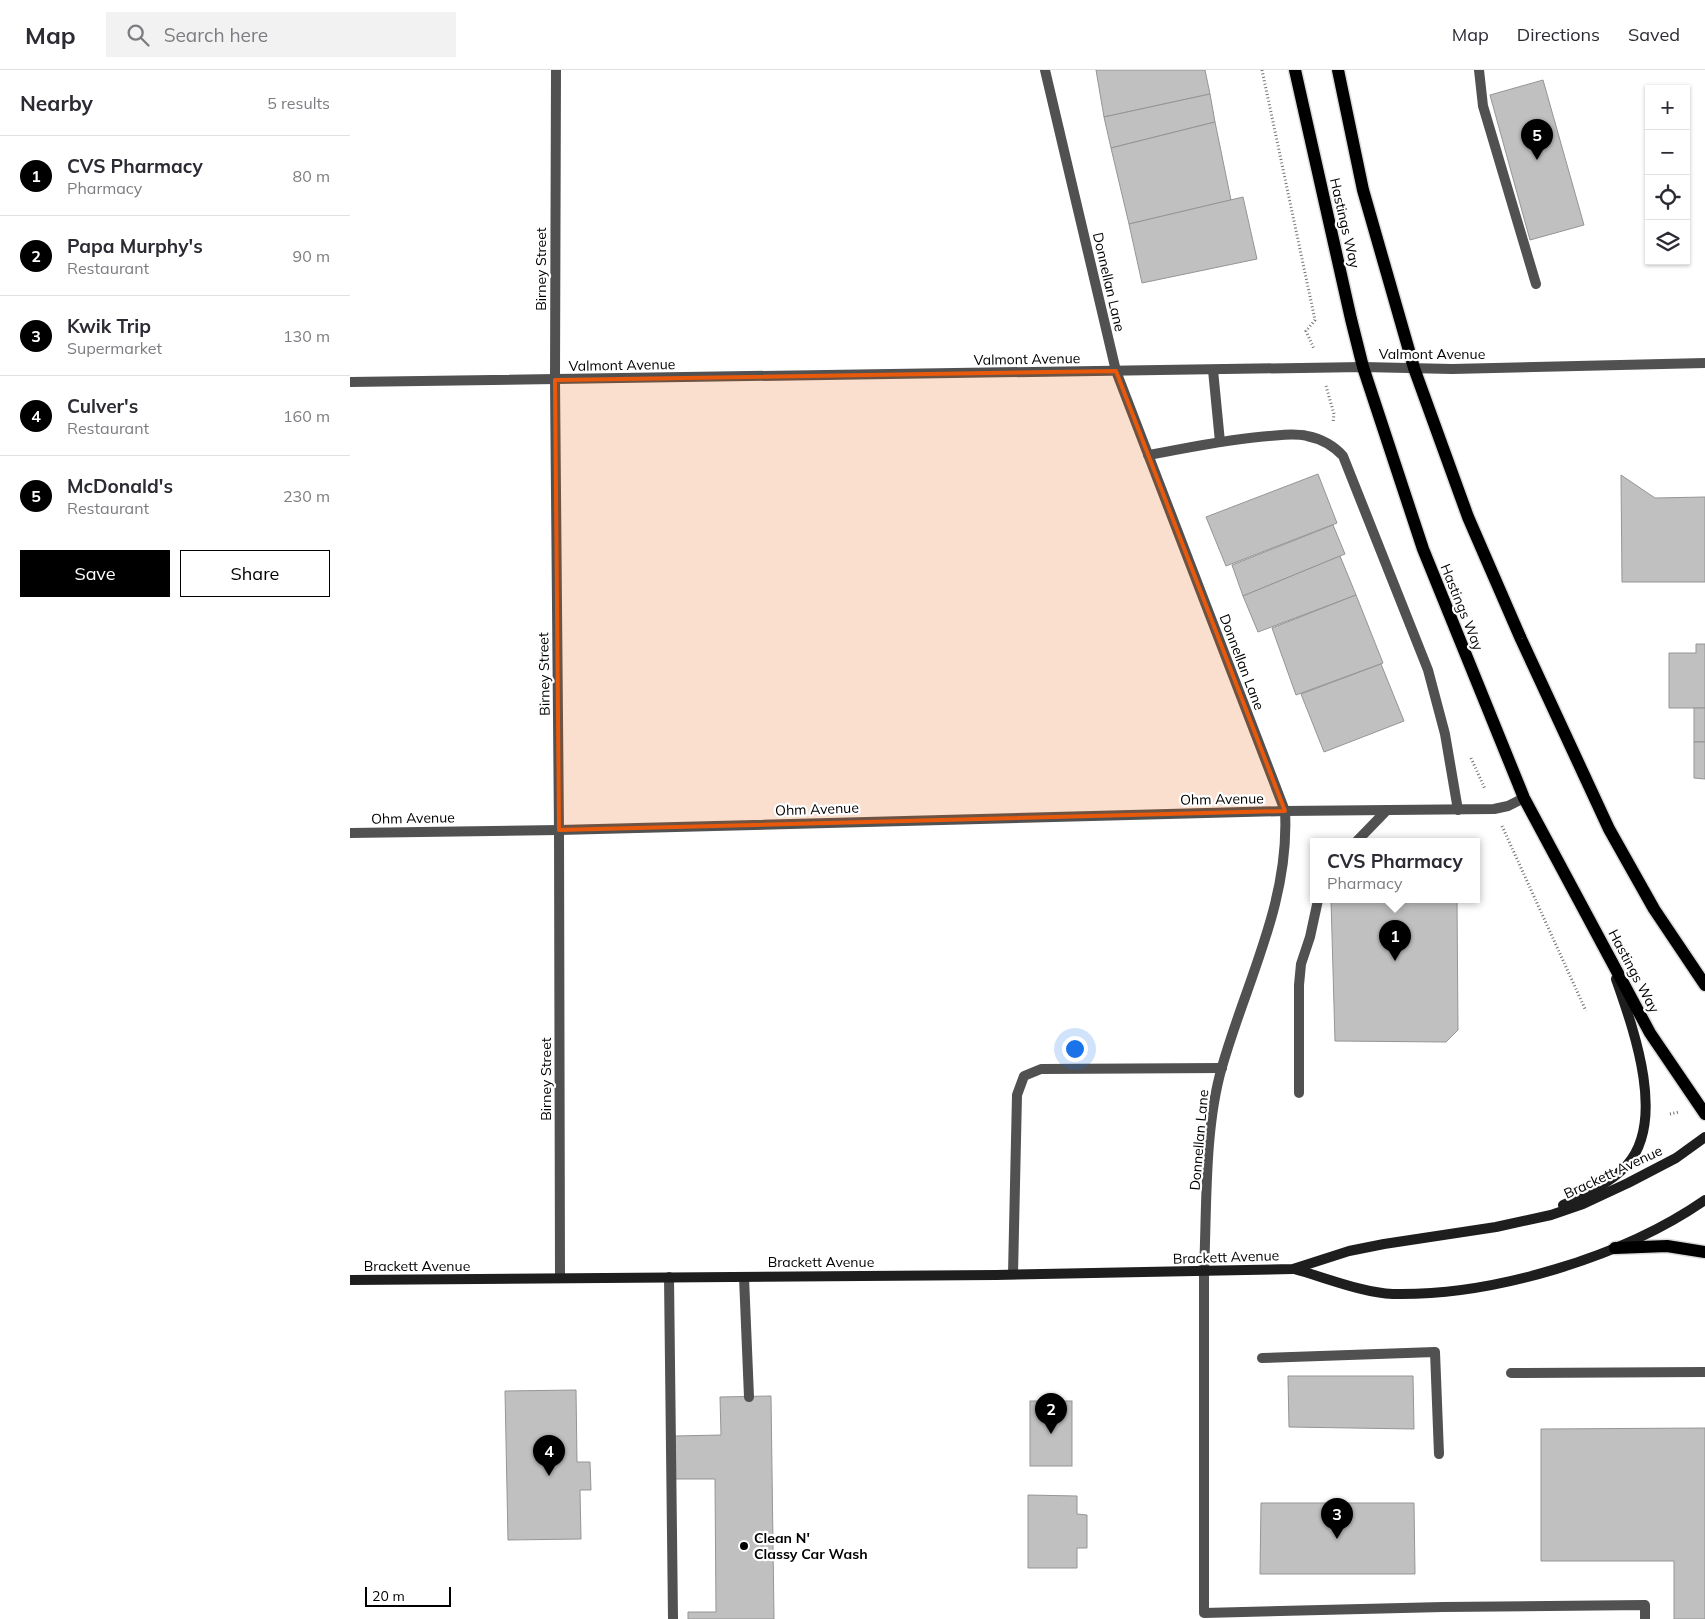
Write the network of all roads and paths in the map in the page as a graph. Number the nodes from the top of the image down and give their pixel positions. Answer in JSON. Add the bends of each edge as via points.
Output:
{"nodes":[{"id":1,"x":556,"y":70,"type":"edge"},
{"id":2,"x":1045,"y":70,"type":"edge"},
{"id":3,"x":1295,"y":70,"type":"edge"},
{"id":4,"x":1338,"y":70,"type":"edge"},
{"id":5,"x":1479,"y":70,"type":"edge"},
{"id":6,"x":1536,"y":284,"type":"dead end"},
{"id":7,"x":1705,"y":363,"type":"edge"},
{"id":8,"x":1363,"y":367,"type":"junction"},
{"id":9,"x":1414,"y":368,"type":"junction"},
{"id":10,"x":1213,"y":370,"type":"junction"},
{"id":11,"x":1116,"y":372,"type":"junction"},
{"id":12,"x":555,"y":380,"type":"junction"},
{"id":13,"x":350,"y":382,"type":"edge"},
{"id":14,"x":1220,"y":442,"type":"junction"},
{"id":15,"x":1148,"y":455,"type":"junction"},
{"id":16,"x":1524,"y":798,"type":"junction"},
{"id":17,"x":1387,"y":810,"type":"junction"},
{"id":18,"x":1458,"y":810,"type":"junction"},
{"id":19,"x":1285,"y":811,"type":"junction"},
{"id":20,"x":559,"y":830,"type":"junction"},
{"id":21,"x":350,"y":833,"type":"edge"},
{"id":22,"x":1360,"y":838,"type":"edge"},
{"id":23,"x":1317,"y":903,"type":"edge"},
{"id":24,"x":1609,"y":956,"type":"junction"},
{"id":25,"x":1705,"y":985,"type":"edge"},
{"id":26,"x":1222,"y":1068,"type":"junction"},
{"id":27,"x":1299,"y":1093,"type":"dead end"},
{"id":28,"x":1705,"y":1114,"type":"edge"},
{"id":29,"x":1705,"y":1137,"type":"edge"},
{"id":30,"x":1705,"y":1200,"type":"edge"},
{"id":31,"x":1525,"y":1222,"type":"junction"},
{"id":32,"x":1615,"y":1248,"type":"junction"},
{"id":33,"x":1705,"y":1252,"type":"edge"},
{"id":34,"x":1293,"y":1269,"type":"junction"},
{"id":35,"x":1204,"y":1272,"type":"junction"},
{"id":36,"x":1013,"y":1274,"type":"junction"},
{"id":37,"x":669,"y":1277,"type":"junction"},
{"id":38,"x":744,"y":1277,"type":"junction"},
{"id":39,"x":560,"y":1278,"type":"junction"},
{"id":40,"x":350,"y":1280,"type":"edge"},
{"id":41,"x":1262,"y":1358,"type":"dead end"},
{"id":42,"x":1705,"y":1372,"type":"edge"},
{"id":43,"x":1511,"y":1373,"type":"dead end"},
{"id":44,"x":749,"y":1397,"type":"dead end"},
{"id":45,"x":1439,"y":1454,"type":"dead end"},
{"id":46,"x":673,"y":1619,"type":"edge"},
{"id":47,"x":1645,"y":1619,"type":"edge"}],
"edges":[{"from":1,"to":12,"type":"street","name":"Birney Street"},
{"from":2,"to":11,"type":"street","name":"Donnellan Lane"},
{"from":3,"to":8,"type":"main road","name":"Hastings Way"},
{"from":4,"to":9,"type":"main road","name":"Hastings Way","via":[[1363,190]]},
{"from":5,"to":6,"type":"street","via":[[1483,106]]},
{"from":7,"to":9,"type":"street","name":"Valmont Avenue"},
{"from":8,"to":9,"type":"street","name":"Valmont Avenue"},
{"from":8,"to":10,"type":"street","name":"Valmont Avenue"},
{"from":8,"to":16,"type":"main road","name":"Hastings Way","via":[[1423,549]]},
{"from":9,"to":25,"type":"main road","name":"Hastings Way","via":[[1468,516],[1562,731],[1654,909]]},
{"from":10,"to":11,"type":"street","name":"Valmont Avenue"},
{"from":10,"to":14,"type":"street"},
{"from":11,"to":12,"type":"street","name":"Valmont Avenue"},
{"from":11,"to":15,"type":"street","name":"Donnellan Lane"},
{"from":12,"to":13,"type":"street","name":"Valmont Avenue"},
{"from":12,"to":20,"type":"street","name":"Birney Street"},
{"from":14,"to":15,"type":"street"},
{"from":14,"to":18,"type":"street","via":[[1306,436],[1323,440],[1343,456],[1428,670],[1445,734]]},
{"from":15,"to":19,"type":"street","name":"Donnellan Lane"},
{"from":16,"to":18,"type":"street","name":"Ohm Avenue","via":[[1494,809]]},
{"from":16,"to":24,"type":"main road","name":"Hastings Way"},
{"from":17,"to":18,"type":"street","name":"Ohm Avenue"},
{"from":17,"to":19,"type":"street","name":"Ohm Avenue"},
{"from":17,"to":22,"type":"street"},
{"from":19,"to":20,"type":"street","name":"Ohm Avenue"},
{"from":19,"to":26,"type":"street","name":"Donnellan Lane","via":[[1284,862],[1273,917]]},
{"from":20,"to":21,"type":"street","name":"Ohm Avenue"},
{"from":20,"to":39,"type":"street","name":"Birney Street"},
{"from":23,"to":27,"type":"street","via":[[1301,964]]},
{"from":24,"to":28,"type":"main road","name":"Hastings Way","via":[[1650,1033]]},
{"from":24,"to":31,"type":"main road","via":[[1644,1073],[1645,1115],[1638,1148],[1628,1164],[1611,1179]]},
{"from":26,"to":35,"type":"street","name":"Donnellan Lane","via":[[1215,1095],[1210,1143]]},
{"from":26,"to":36,"type":"street","via":[[1041,1069],[1024,1076],[1017,1095]]},
{"from":29,"to":31,"type":"main road","name":"Brackett Avenue","via":[[1676,1158],[1628,1183],[1583,1204]]},
{"from":30,"to":32,"type":"main road","name":"Brackett Avenue"},
{"from":31,"to":34,"type":"main road","name":"Brackett Avenue","via":[[1349,1251]]},
{"from":32,"to":33,"type":"main road","via":[[1667,1246]]},
{"from":32,"to":34,"type":"main road","name":"Brackett Avenue","via":[[1532,1275],[1434,1292],[1379,1292]]},
{"from":34,"to":35,"type":"main road","name":"Brackett Avenue"},
{"from":35,"to":36,"type":"main road","name":"Brackett Avenue"},
{"from":35,"to":47,"type":"street","name":"Donnellan Lane","via":[[1204,1613],[1645,1605]]},
{"from":36,"to":38,"type":"main road","name":"Brackett Avenue"},
{"from":37,"to":38,"type":"main road","name":"Brackett Avenue"},
{"from":37,"to":39,"type":"main road","name":"Brackett Avenue"},
{"from":37,"to":46,"type":"street"},
{"from":38,"to":44,"type":"street"},
{"from":39,"to":40,"type":"main road","name":"Brackett Avenue"},
{"from":41,"to":45,"type":"street","via":[[1435,1352]]},
{"from":42,"to":43,"type":"street"}]}
